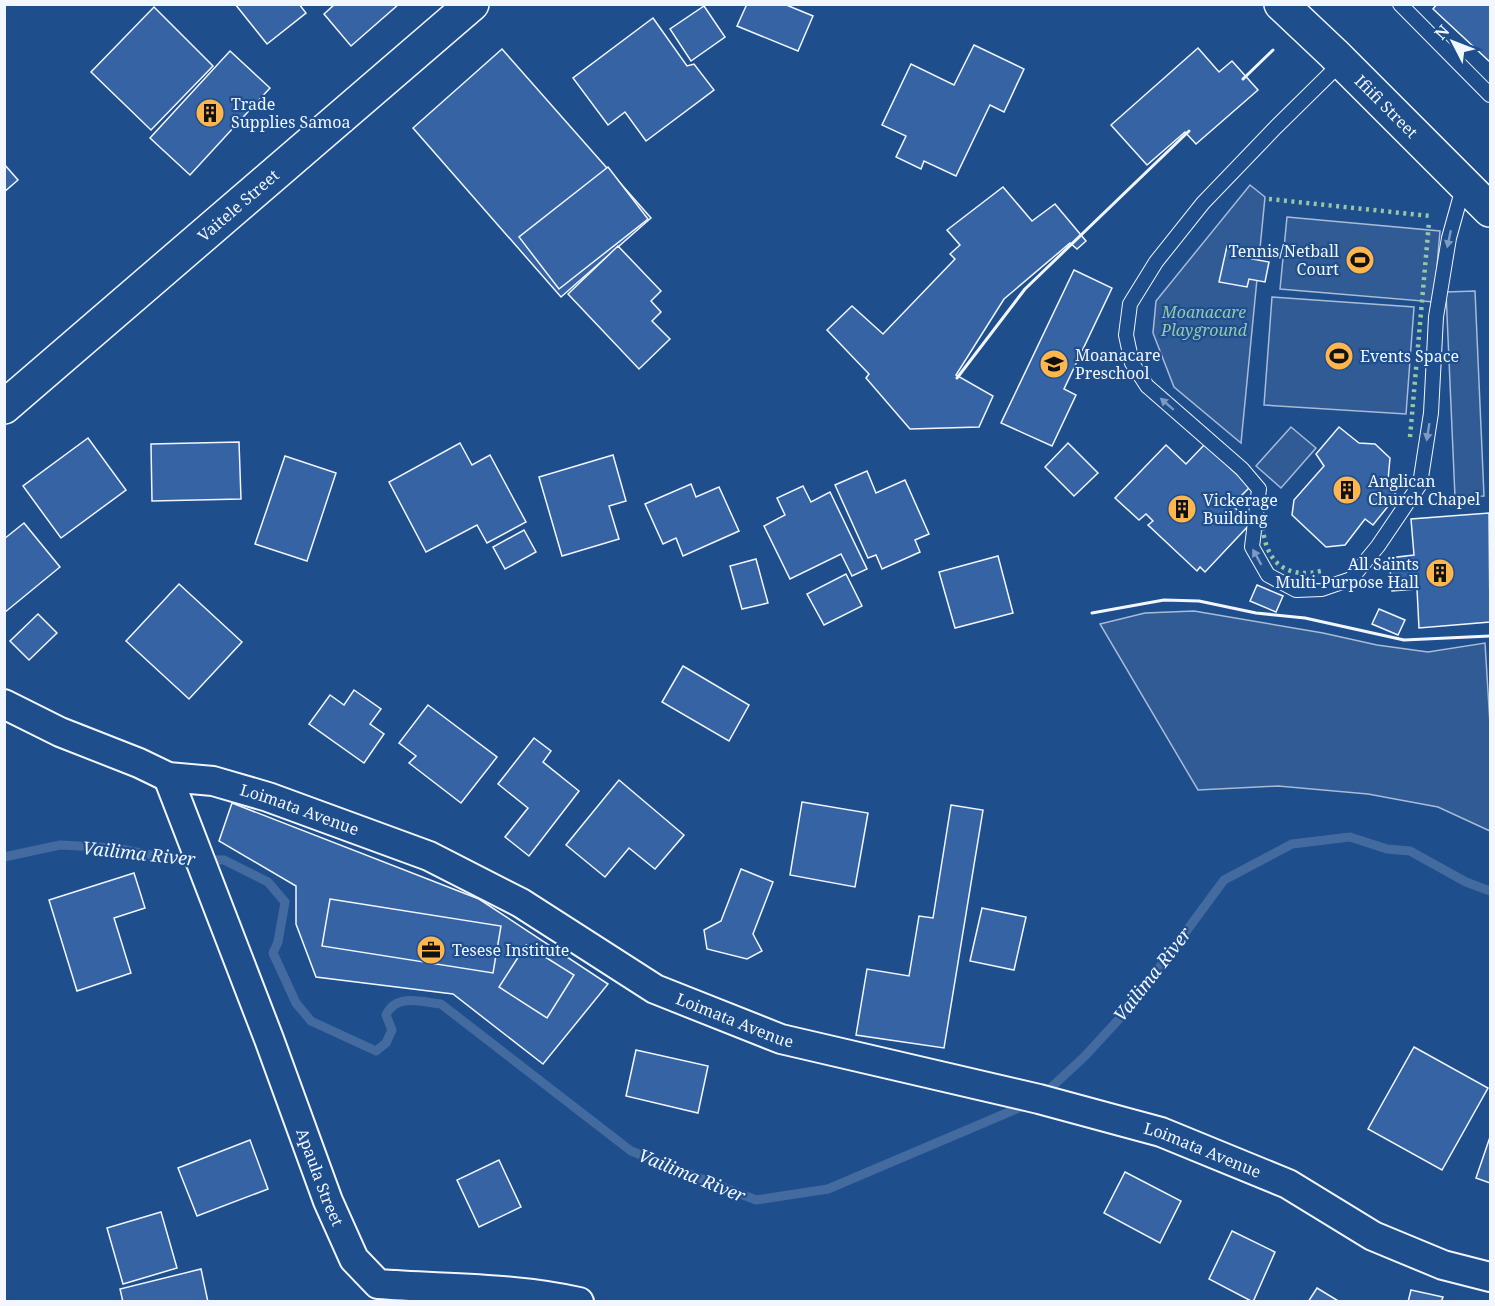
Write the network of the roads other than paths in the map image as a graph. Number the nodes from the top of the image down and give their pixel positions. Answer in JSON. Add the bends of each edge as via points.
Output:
{"nodes":[{"id":1,"x":472,"y":4,"type":"edge"},
{"id":2,"x":1281,"y":4,"type":"edge"},
{"id":3,"x":1400,"y":4,"type":"edge"},
{"id":4,"x":1342,"y":62,"type":"junction"},
{"id":5,"x":1491,"y":95,"type":"edge"},
{"id":6,"x":1464,"y":182,"type":"junction"},
{"id":7,"x":1491,"y":210,"type":"edge"},
{"id":8,"x":4,"y":407,"type":"edge"},
{"id":9,"x":4,"y":704,"type":"edge"},
{"id":10,"x":168,"y":777,"type":"junction"},
{"id":11,"x":1491,"y":1277,"type":"edge"},
{"id":12,"x":579,"y":1302,"type":"edge"}],
"edges":[{"from":1,"to":8,"type":"main road","name":"Vaitele Street"},
{"from":2,"to":4,"type":"main road","name":"Ifiifi Street"},
{"from":3,"to":5,"type":"lane"},
{"from":4,"to":6,"type":"main road","name":"Ifiifi Street"},
{"from":6,"to":4,"type":"lane","one_way":true,"via":[[1449,238],[1436,317],[1431,413],[1420,484],[1351,579],[1322,589],[1296,590],[1268,575],[1252,548],[1259,489],[1242,469],[1147,386],[1132,363],[1126,335],[1130,304],[1156,262],[1203,203]]},
{"from":6,"to":7,"type":"main road","name":"Ifiifi Street"},
{"from":9,"to":10,"type":"street","name":"Loimata Avenue"},
{"from":10,"to":11,"type":"street","name":"Loimata Avenue","via":[[213,781],[268,797],[429,856],[521,903],[655,989],[781,1039],[1039,1099],[1161,1132],[1288,1184],[1373,1236],[1443,1265]]},
{"from":10,"to":12,"type":"street","name":"Apaula Street","via":[[328,1201],[354,1259],[378,1284],[490,1289]]}]}
